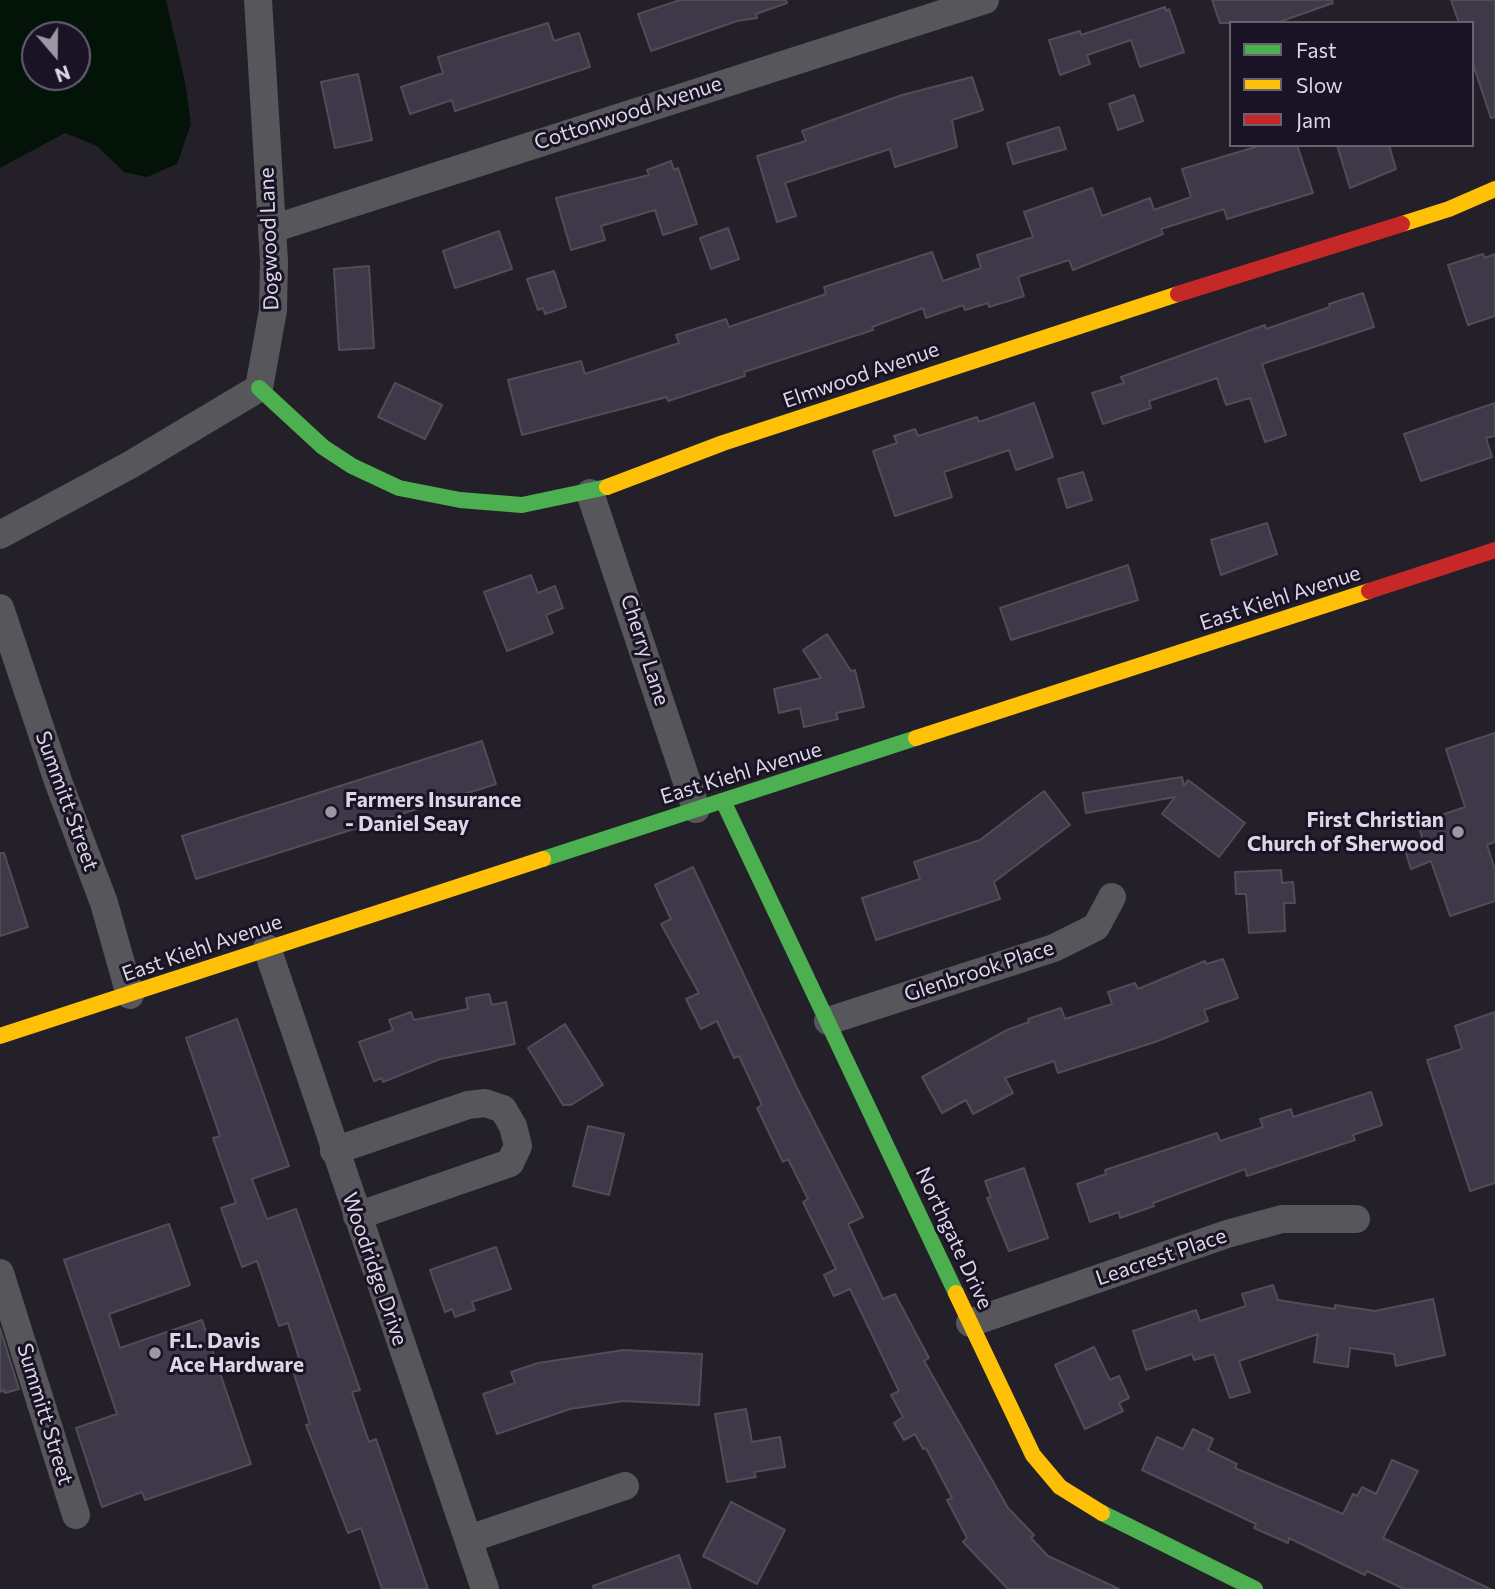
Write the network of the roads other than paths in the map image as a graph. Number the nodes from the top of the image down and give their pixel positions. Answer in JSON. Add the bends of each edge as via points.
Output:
{"nodes":[{"id":1,"x":258,"y":0,"type":"edge"},
{"id":2,"x":985,"y":0,"type":"edge"},
{"id":3,"x":1495,"y":189,"type":"edge"},
{"id":4,"x":272,"y":229,"type":"junction"},
{"id":5,"x":259,"y":388,"type":"junction"},
{"id":6,"x":590,"y":493,"type":"junction"},
{"id":7,"x":0,"y":535,"type":"edge"},
{"id":8,"x":1495,"y":550,"type":"edge"},
{"id":9,"x":0,"y":608,"type":"edge"},
{"id":10,"x":724,"y":803,"type":"junction"},
{"id":11,"x":696,"y":808,"type":"junction"},
{"id":12,"x":1112,"y":897,"type":"dead end"},
{"id":13,"x":267,"y":948,"type":"junction"},
{"id":14,"x":130,"y":995,"type":"junction"},
{"id":15,"x":828,"y":1021,"type":"junction"},
{"id":16,"x":0,"y":1036,"type":"edge"},
{"id":17,"x":334,"y":1151,"type":"junction"},
{"id":18,"x":357,"y":1216,"type":"junction"},
{"id":19,"x":1356,"y":1219,"type":"dead end"},
{"id":20,"x":0,"y":1273,"type":"edge"},
{"id":21,"x":970,"y":1323,"type":"junction"},
{"id":22,"x":625,"y":1486,"type":"dead end"},
{"id":23,"x":76,"y":1515,"type":"dead end"},
{"id":24,"x":468,"y":1539,"type":"junction"},
{"id":25,"x":485,"y":1589,"type":"edge"},
{"id":26,"x":1255,"y":1589,"type":"edge"}],
"edges":[{"from":1,"to":4,"type":"street","name":"Dogwood Lane"},
{"from":2,"to":4,"type":"street","name":"Cottonwood Avenue"},
{"from":3,"to":6,"type":"street","name":"Elmwood Avenue","via":[[1449,208],[1037,338]]},
{"from":4,"to":5,"type":"street","name":"Dogwood Lane","via":[[273,310]]},
{"from":5,"to":6,"type":"street","name":"Elmwood Avenue","via":[[323,447],[399,488],[460,500],[522,505]]},
{"from":5,"to":7,"type":"street"},
{"from":6,"to":11,"type":"street","name":"Cherry Lane"},
{"from":8,"to":10,"type":"street","name":"East Kiehl Avenue"},
{"from":9,"to":14,"type":"street","name":"Summitt Street","via":[[104,903]]},
{"from":10,"to":11,"type":"street","name":"East Kiehl Avenue"},
{"from":10,"to":15,"type":"street","name":"Northgate Drive"},
{"from":11,"to":13,"type":"street","name":"East Kiehl Avenue"},
{"from":12,"to":15,"type":"street","name":"Glenbrook Place","via":[[1096,927],[1054,948]]},
{"from":13,"to":14,"type":"street","name":"East Kiehl Avenue"},
{"from":13,"to":17,"type":"street","name":"Woodridge Drive"},
{"from":14,"to":16,"type":"street","name":"East Kiehl Avenue"},
{"from":15,"to":21,"type":"street","name":"Northgate Drive"},
{"from":17,"to":18,"type":"street","name":"Woodridge Drive"},
{"from":17,"to":18,"type":"street","via":[[468,1105],[485,1103],[503,1110],[513,1126],[518,1146],[509,1163]]},
{"from":18,"to":24,"type":"street","name":"Woodridge Drive"},
{"from":19,"to":21,"type":"street","name":"Leacrest Place","via":[[1282,1219]]},
{"from":20,"to":23,"type":"street","name":"Summitt Street"},
{"from":21,"to":26,"type":"street","name":"Northgate Drive","via":[[1033,1455],[1060,1487],[1077,1500]]},
{"from":22,"to":24,"type":"street"},
{"from":24,"to":25,"type":"street","name":"Woodridge Drive"}]}
